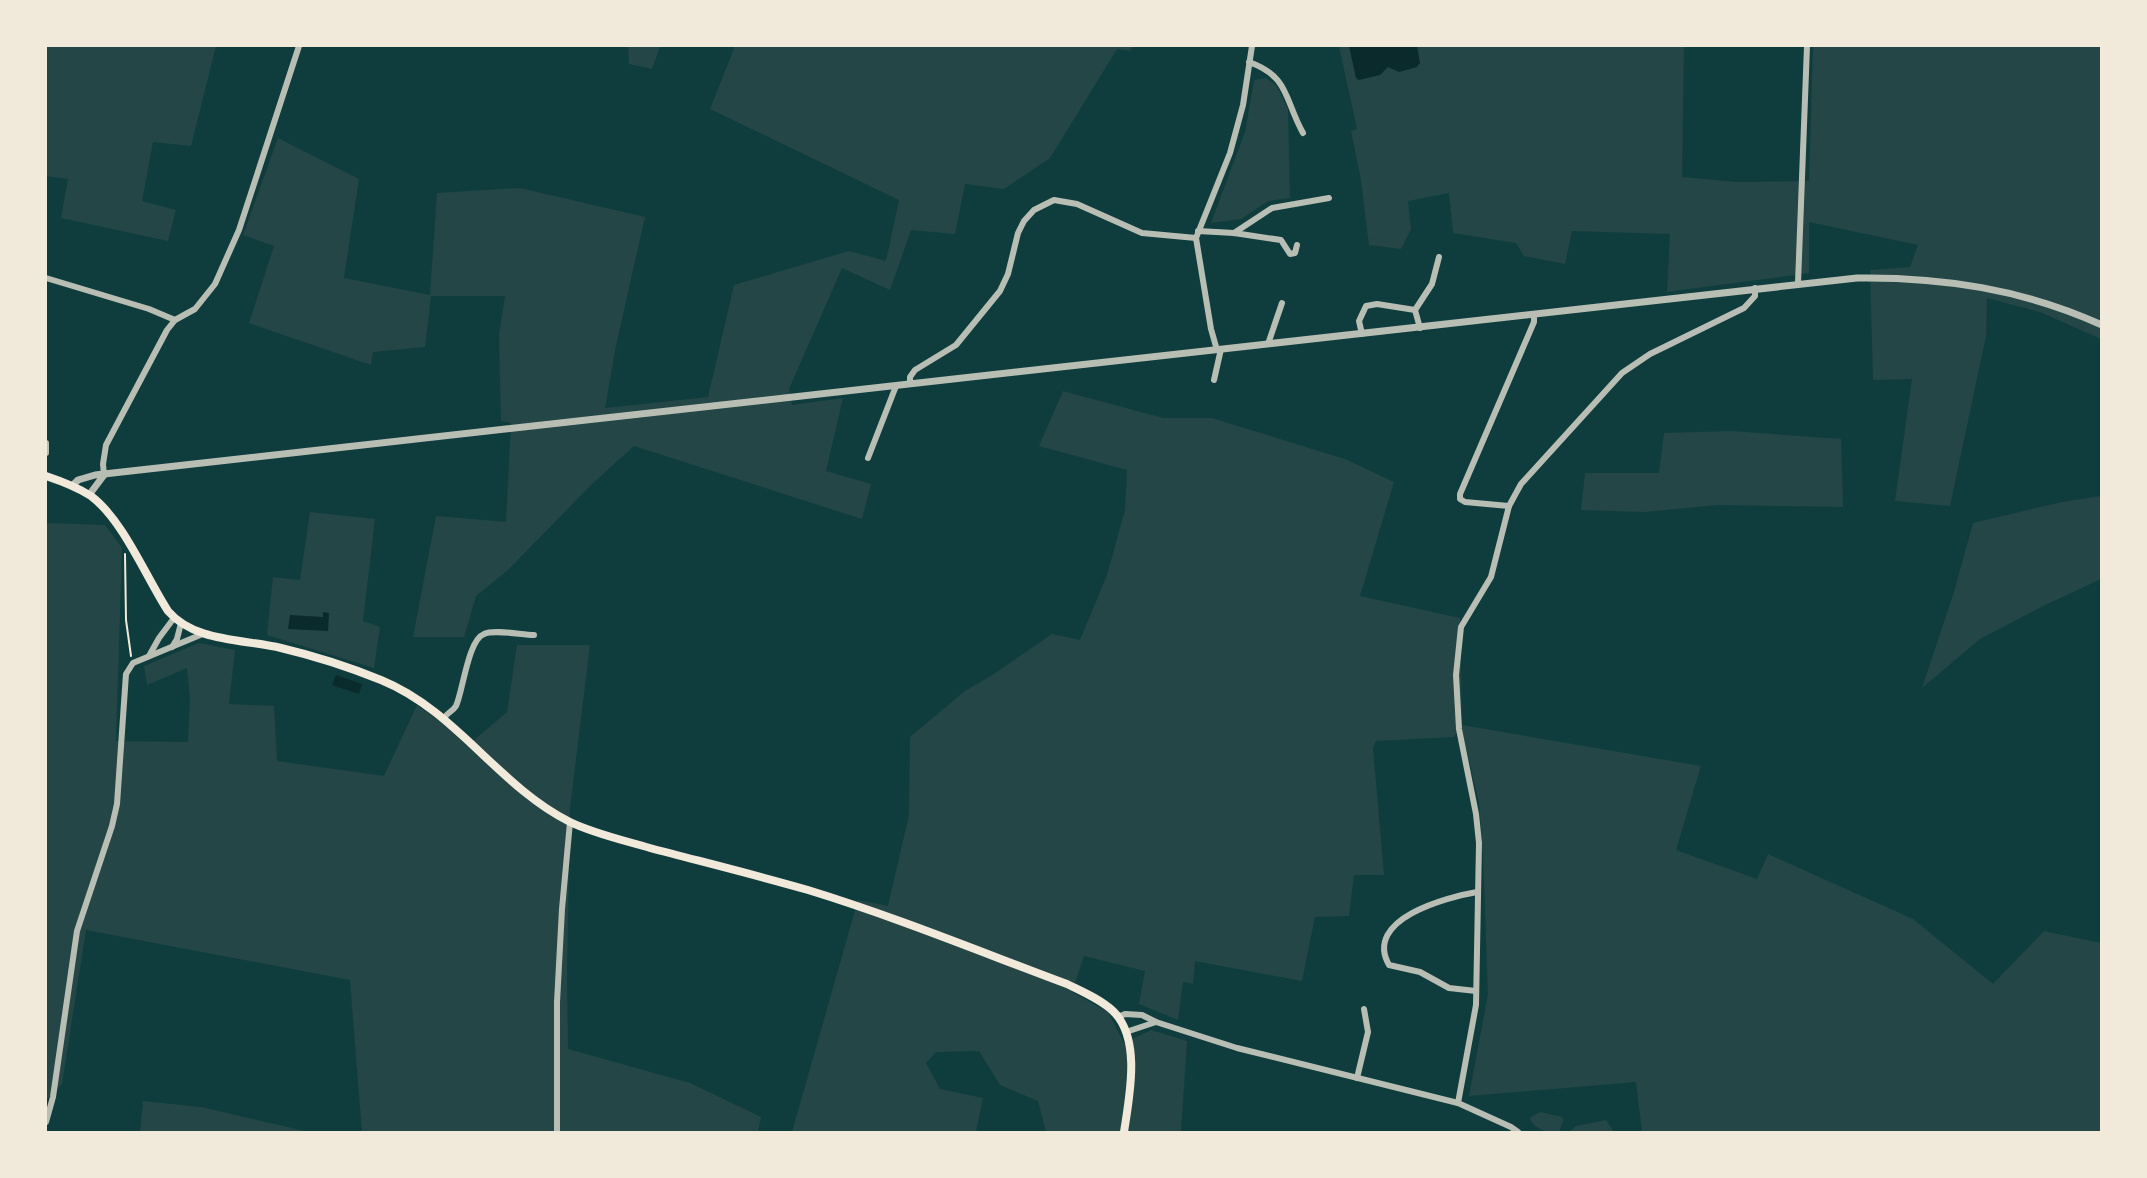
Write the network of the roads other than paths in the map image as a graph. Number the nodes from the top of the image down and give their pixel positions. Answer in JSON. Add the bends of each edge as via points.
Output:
{"nodes":[{"id":1,"x":299,"y":46,"type":"edge"},
{"id":2,"x":1252,"y":46,"type":"edge"},
{"id":3,"x":1807,"y":46,"type":"edge"},
{"id":4,"x":1249,"y":62,"type":"junction"},
{"id":5,"x":1303,"y":132,"type":"dead end"},
{"id":6,"x":1329,"y":198,"type":"dead end"},
{"id":7,"x":1234,"y":233,"type":"junction"},
{"id":8,"x":1197,"y":234,"type":"junction"},
{"id":9,"x":1297,"y":244,"type":"dead end"},
{"id":10,"x":1438,"y":257,"type":"dead end"},
{"id":11,"x":46,"y":278,"type":"edge"},
{"id":12,"x":1798,"y":283,"type":"junction"},
{"id":13,"x":1755,"y":289,"type":"junction"},
{"id":14,"x":1282,"y":303,"type":"dead end"},
{"id":15,"x":1415,"y":310,"type":"junction"},
{"id":16,"x":1534,"y":315,"type":"junction"},
{"id":17,"x":175,"y":320,"type":"junction"},
{"id":18,"x":2102,"y":325,"type":"edge"},
{"id":19,"x":1420,"y":327,"type":"junction"},
{"id":20,"x":1362,"y":334,"type":"junction"},
{"id":21,"x":1268,"y":344,"type":"junction"},
{"id":22,"x":1219,"y":349,"type":"junction"},
{"id":23,"x":1214,"y":380,"type":"dead end"},
{"id":24,"x":910,"y":384,"type":"junction"},
{"id":25,"x":896,"y":386,"type":"junction"},
{"id":26,"x":46,"y":443,"type":"edge"},
{"id":27,"x":46,"y":453,"type":"edge"},
{"id":28,"x":868,"y":457,"type":"dead end"},
{"id":29,"x":46,"y":475,"type":"edge"},
{"id":30,"x":104,"y":475,"type":"junction"},
{"id":31,"x":72,"y":486,"type":"junction"},
{"id":32,"x":89,"y":495,"type":"junction"},
{"id":33,"x":1509,"y":506,"type":"junction"},
{"id":34,"x":178,"y":621,"type":"junction"},
{"id":35,"x":205,"y":633,"type":"junction"},
{"id":36,"x":534,"y":635,"type":"dead end"},
{"id":37,"x":171,"y":649,"type":"junction"},
{"id":38,"x":149,"y":656,"type":"junction"},
{"id":39,"x":444,"y":718,"type":"junction"},
{"id":40,"x":570,"y":822,"type":"junction"},
{"id":41,"x":1477,"y":892,"type":"junction"},
{"id":42,"x":1476,"y":991,"type":"junction"},
{"id":43,"x":1364,"y":1009,"type":"dead end"},
{"id":44,"x":1118,"y":1017,"type":"junction"},
{"id":45,"x":1156,"y":1022,"type":"junction"},
{"id":46,"x":1126,"y":1031,"type":"junction"},
{"id":47,"x":1357,"y":1078,"type":"junction"},
{"id":48,"x":1458,"y":1103,"type":"junction"},
{"id":49,"x":46,"y":1122,"type":"edge"},
{"id":50,"x":557,"y":1132,"type":"edge"},
{"id":51,"x":1124,"y":1132,"type":"edge"},
{"id":52,"x":1518,"y":1132,"type":"edge"}],
"edges":[{"from":1,"to":17,"type":"street","via":[[239,230],[215,284],[195,309]]},
{"from":2,"to":4,"type":"street"},
{"from":3,"to":12,"type":"street"},
{"from":4,"to":5,"type":"street","via":[[1269,69],[1281,84]]},
{"from":4,"to":8,"type":"street","via":[[1244,105],[1230,153]]},
{"from":6,"to":7,"type":"street","via":[[1272,208]]},
{"from":7,"to":8,"type":"street"},
{"from":7,"to":9,"type":"street","via":[[1281,240],[1290,254],[1296,253]]},
{"from":8,"to":22,"type":"street","via":[[1211,329]]},
{"from":8,"to":24,"type":"street","via":[[1142,233],[1077,204],[1054,200],[1034,210],[1018,233],[1000,292],[956,345],[915,370]]},
{"from":10,"to":15,"type":"street","via":[[1432,284]]},
{"from":11,"to":17,"type":"street"},
{"from":12,"to":13,"type":"street"},
{"from":12,"to":18,"type":"street","via":[[1907,277],[1965,283],[2052,304]]},
{"from":13,"to":16,"type":"street"},
{"from":13,"to":33,"type":"street","via":[[1755,296],[1744,308],[1650,354],[1622,373],[1521,484]]},
{"from":14,"to":21,"type":"street"},
{"from":15,"to":19,"type":"street"},
{"from":15,"to":20,"type":"street","via":[[1366,306],[1359,321]]},
{"from":16,"to":19,"type":"street"},
{"from":16,"to":33,"type":"street","via":[[1460,494],[1465,502]]},
{"from":17,"to":30,"type":"street","via":[[112,431]]},
{"from":19,"to":20,"type":"street"},
{"from":20,"to":21,"type":"street"},
{"from":21,"to":22,"type":"street"},
{"from":22,"to":23,"type":"street"},
{"from":22,"to":24,"type":"street"},
{"from":24,"to":25,"type":"street"},
{"from":25,"to":28,"type":"street"},
{"from":25,"to":30,"type":"street"},
{"from":26,"to":27,"type":"street"},
{"from":29,"to":31,"type":"main road"},
{"from":30,"to":31,"type":"street","via":[[78,480]]},
{"from":30,"to":32,"type":"street"},
{"from":31,"to":32,"type":"main road"},
{"from":32,"to":34,"type":"main road","via":[[109,516]]},
{"from":33,"to":41,"type":"street","via":[[1491,577],[1461,628],[1456,675],[1459,729],[1479,843]]},
{"from":34,"to":35,"type":"main road"},
{"from":34,"to":37,"type":"street"},
{"from":34,"to":38,"type":"street","via":[[159,638]]},
{"from":35,"to":37,"type":"street"},
{"from":35,"to":39,"type":"main road","via":[[348,668],[402,690]]},
{"from":36,"to":39,"type":"street","via":[[495,632],[478,638],[456,706]]},
{"from":37,"to":38,"type":"street"},
{"from":38,"to":49,"type":"street","via":[[128,668],[117,804],[77,931]]},
{"from":39,"to":40,"type":"main road","via":[[518,787]]},
{"from":40,"to":44,"type":"main road","via":[[870,910],[1067,984],[1093,996]]},
{"from":40,"to":50,"type":"street","via":[[557,1002]]},
{"from":41,"to":42,"type":"street"},
{"from":41,"to":42,"type":"street","via":[[1419,909],[1392,927],[1385,944],[1389,965],[1420,972],[1449,988]]},
{"from":42,"to":48,"type":"street"},
{"from":43,"to":47,"type":"street","via":[[1368,1032]]},
{"from":44,"to":45,"type":"street","via":[[1142,1015]]},
{"from":44,"to":46,"type":"main road"},
{"from":45,"to":46,"type":"street"},
{"from":45,"to":47,"type":"street"},
{"from":46,"to":51,"type":"main road","via":[[1130,1086]]},
{"from":47,"to":48,"type":"street"},
{"from":48,"to":52,"type":"street"}]}
